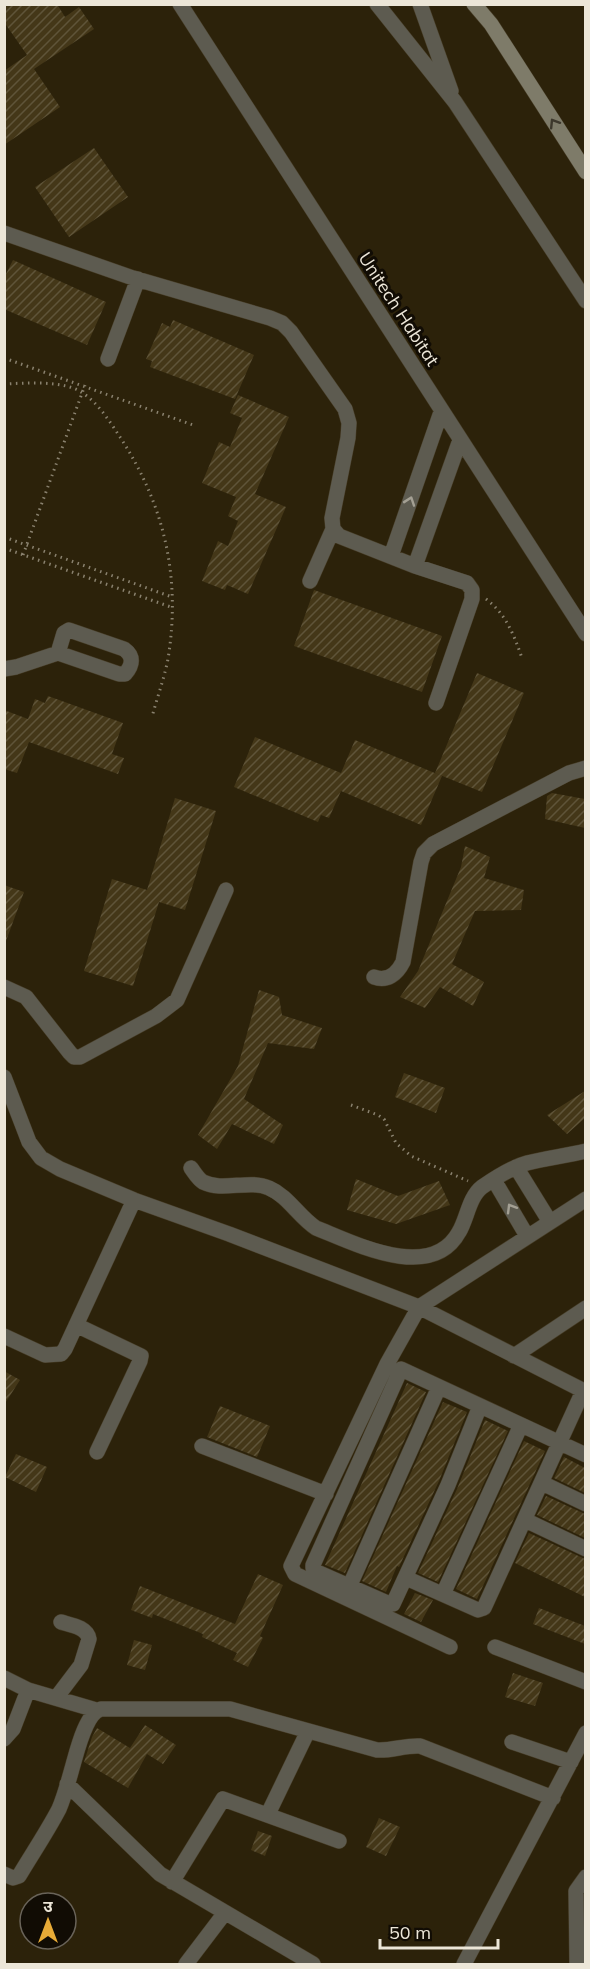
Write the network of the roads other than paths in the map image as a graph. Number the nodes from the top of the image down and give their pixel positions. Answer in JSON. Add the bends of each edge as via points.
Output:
{"nodes":[{"id":1,"x":180,"y":4,"type":"edge"},
{"id":2,"x":376,"y":4,"type":"edge"},
{"id":3,"x":420,"y":4,"type":"edge"},
{"id":4,"x":474,"y":4,"type":"edge"},
{"id":5,"x":455,"y":102,"type":"junction"},
{"id":6,"x":585,"y":172,"type":"edge"},
{"id":7,"x":4,"y":233,"type":"edge"},
{"id":8,"x":138,"y":279,"type":"junction"},
{"id":9,"x":585,"y":301,"type":"edge"},
{"id":10,"x":108,"y":358,"type":"dead end"},
{"id":11,"x":441,"y":412,"type":"junction"},
{"id":12,"x":460,"y":440,"type":"junction"},
{"id":13,"x":333,"y":529,"type":"junction"},
{"id":14,"x":391,"y":556,"type":"junction"},
{"id":15,"x":415,"y":566,"type":"junction"},
{"id":16,"x":310,"y":580,"type":"dead end"},
{"id":17,"x":585,"y":634,"type":"edge"},
{"id":18,"x":58,"y":653,"type":"dead end"},
{"id":19,"x":4,"y":669,"type":"edge"},
{"id":20,"x":436,"y":703,"type":"dead end"},
{"id":21,"x":585,"y":768,"type":"edge"},
{"id":22,"x":226,"y":890,"type":"dead end"},
{"id":23,"x":374,"y":977,"type":"dead end"},
{"id":24,"x":4,"y":987,"type":"edge"},
{"id":25,"x":4,"y":1077,"type":"edge"},
{"id":26,"x":585,"y":1151,"type":"edge"},
{"id":27,"x":516,"y":1167,"type":"junction"},
{"id":28,"x":191,"y":1168,"type":"dead end"},
{"id":29,"x":494,"y":1180,"type":"junction"},
{"id":30,"x":134,"y":1200,"type":"junction"},
{"id":31,"x":585,"y":1200,"type":"edge"},
{"id":32,"x":550,"y":1222,"type":"junction"},
{"id":33,"x":528,"y":1236,"type":"junction"},
{"id":34,"x":419,"y":1307,"type":"junction"},
{"id":35,"x":585,"y":1308,"type":"edge"},
{"id":36,"x":76,"y":1325,"type":"junction"},
{"id":37,"x":4,"y":1336,"type":"edge"},
{"id":38,"x":514,"y":1356,"type":"junction"},
{"id":39,"x":439,"y":1387,"type":"junction"},
{"id":40,"x":584,"y":1392,"type":"edge"},
{"id":41,"x":480,"y":1406,"type":"junction"},
{"id":42,"x":521,"y":1425,"type":"junction"},
{"id":43,"x":560,"y":1444,"type":"junction"},
{"id":44,"x":202,"y":1446,"type":"dead end"},
{"id":45,"x":97,"y":1452,"type":"dead end"},
{"id":46,"x":585,"y":1455,"type":"edge"},
{"id":47,"x":542,"y":1484,"type":"junction"},
{"id":48,"x":326,"y":1494,"type":"junction"},
{"id":49,"x":585,"y":1504,"type":"edge"},
{"id":50,"x":525,"y":1520,"type":"junction"},
{"id":51,"x":585,"y":1549,"type":"edge"},
{"id":52,"x":406,"y":1578,"type":"junction"},
{"id":53,"x":350,"y":1585,"type":"junction"},
{"id":54,"x":443,"y":1594,"type":"junction"},
{"id":55,"x":61,"y":1622,"type":"dead end"},
{"id":56,"x":450,"y":1647,"type":"dead end"},
{"id":57,"x":495,"y":1647,"type":"dead end"},
{"id":58,"x":4,"y":1678,"type":"edge"},
{"id":59,"x":585,"y":1682,"type":"edge"},
{"id":60,"x":28,"y":1690,"type":"junction"},
{"id":61,"x":56,"y":1698,"type":"junction"},
{"id":62,"x":96,"y":1710,"type":"junction"},
{"id":63,"x":308,"y":1731,"type":"junction"},
{"id":64,"x":585,"y":1732,"type":"edge"},
{"id":65,"x":4,"y":1739,"type":"edge"},
{"id":66,"x":512,"y":1742,"type":"dead end"},
{"id":67,"x":571,"y":1762,"type":"junction"},
{"id":68,"x":67,"y":1784,"type":"junction"},
{"id":69,"x":553,"y":1798,"type":"junction"},
{"id":70,"x":268,"y":1814,"type":"junction"},
{"id":71,"x":339,"y":1841,"type":"dead end"},
{"id":72,"x":4,"y":1874,"type":"edge"},
{"id":73,"x":585,"y":1877,"type":"edge"},
{"id":74,"x":172,"y":1882,"type":"junction"},
{"id":75,"x":224,"y":1914,"type":"junction"},
{"id":76,"x":186,"y":1965,"type":"edge"},
{"id":77,"x":313,"y":1965,"type":"edge"},
{"id":78,"x":464,"y":1965,"type":"edge"},
{"id":79,"x":577,"y":1965,"type":"edge"}],
"edges":[{"from":1,"to":11,"type":"street","name":"Unitech Habitat"},
{"from":2,"to":5,"type":"street"},
{"from":3,"to":5,"type":"street"},
{"from":6,"to":4,"type":"main road","one_way":true,"via":[[491,24]]},
{"from":5,"to":9,"type":"street"},
{"from":7,"to":8,"type":"street"},
{"from":8,"to":10,"type":"street"},
{"from":8,"to":13,"type":"street","via":[[270,318],[291,332],[345,409],[349,423]]},
{"from":11,"to":12,"type":"street","name":"Unitech Habitat"},
{"from":14,"to":11,"type":"street","one_way":true},
{"from":12,"to":15,"type":"street"},
{"from":12,"to":17,"type":"street","name":"Unitech Habitat"},
{"from":13,"to":14,"type":"street","via":[[339,536]]},
{"from":13,"to":16,"type":"street"},
{"from":14,"to":15,"type":"street"},
{"from":15,"to":20,"type":"street","via":[[467,583],[472,590]]},
{"from":18,"to":19,"type":"street"},
{"from":21,"to":23,"type":"street","via":[[433,844],[421,862],[404,962],[389,978]]},
{"from":22,"to":24,"type":"street","via":[[177,1000],[156,1016],[80,1057],[70,1053],[26,998]]},
{"from":25,"to":30,"type":"street","via":[[29,1142],[41,1158]]},
{"from":26,"to":27,"type":"street"},
{"from":27,"to":29,"type":"street"},
{"from":27,"to":32,"type":"street"},
{"from":28,"to":29,"type":"street","via":[[201,1181],[213,1185],[267,1187],[316,1228],[404,1258],[447,1247],[459,1233],[480,1189]]},
{"from":33,"to":29,"type":"street","one_way":true},
{"from":30,"to":34,"type":"street"},
{"from":30,"to":36,"type":"street"},
{"from":31,"to":32,"type":"street"},
{"from":32,"to":33,"type":"street"},
{"from":33,"to":34,"type":"street"},
{"from":34,"to":38,"type":"street"},
{"from":34,"to":48,"type":"street","via":[[387,1364]]},
{"from":35,"to":38,"type":"street"},
{"from":36,"to":37,"type":"street","via":[[61,1354],[45,1355]]},
{"from":36,"to":45,"type":"street","via":[[141,1356]]},
{"from":38,"to":40,"type":"street"},
{"from":39,"to":41,"type":"street"},
{"from":39,"to":53,"type":"street"},
{"from":39,"to":53,"type":"street","via":[[399,1370],[313,1568]]},
{"from":40,"to":43,"type":"street"},
{"from":41,"to":42,"type":"street"},
{"from":41,"to":52,"type":"street"},
{"from":42,"to":43,"type":"street"},
{"from":42,"to":54,"type":"street"},
{"from":43,"to":46,"type":"street"},
{"from":43,"to":47,"type":"street"},
{"from":44,"to":48,"type":"street"},
{"from":47,"to":49,"type":"street"},
{"from":47,"to":50,"type":"street"},
{"from":48,"to":56,"type":"street","via":[[292,1571]]},
{"from":50,"to":51,"type":"street"},
{"from":50,"to":54,"type":"street","via":[[484,1608],[478,1610]]},
{"from":52,"to":53,"type":"street","via":[[391,1604]]},
{"from":52,"to":54,"type":"street"},
{"from":55,"to":61,"type":"street","via":[[84,1630],[89,1639],[81,1665]]},
{"from":57,"to":59,"type":"street"},
{"from":58,"to":60,"type":"street"},
{"from":60,"to":61,"type":"street"},
{"from":60,"to":65,"type":"street","via":[[13,1729]]},
{"from":61,"to":62,"type":"street"},
{"from":62,"to":63,"type":"street","via":[[230,1709]]},
{"from":62,"to":68,"type":"street","via":[[79,1742]]},
{"from":63,"to":69,"type":"street","via":[[376,1750],[412,1745],[430,1748]]},
{"from":63,"to":70,"type":"street"},
{"from":64,"to":67,"type":"street"},
{"from":66,"to":67,"type":"street"},
{"from":67,"to":69,"type":"street"},
{"from":68,"to":72,"type":"street","via":[[59,1808],[19,1876]]},
{"from":68,"to":74,"type":"street"},
{"from":69,"to":78,"type":"street"},
{"from":70,"to":71,"type":"street"},
{"from":70,"to":74,"type":"street","via":[[223,1799]]},
{"from":73,"to":79,"type":"street","via":[[576,1891]]},
{"from":74,"to":75,"type":"street"},
{"from":75,"to":76,"type":"street"},
{"from":75,"to":77,"type":"street"}]}
